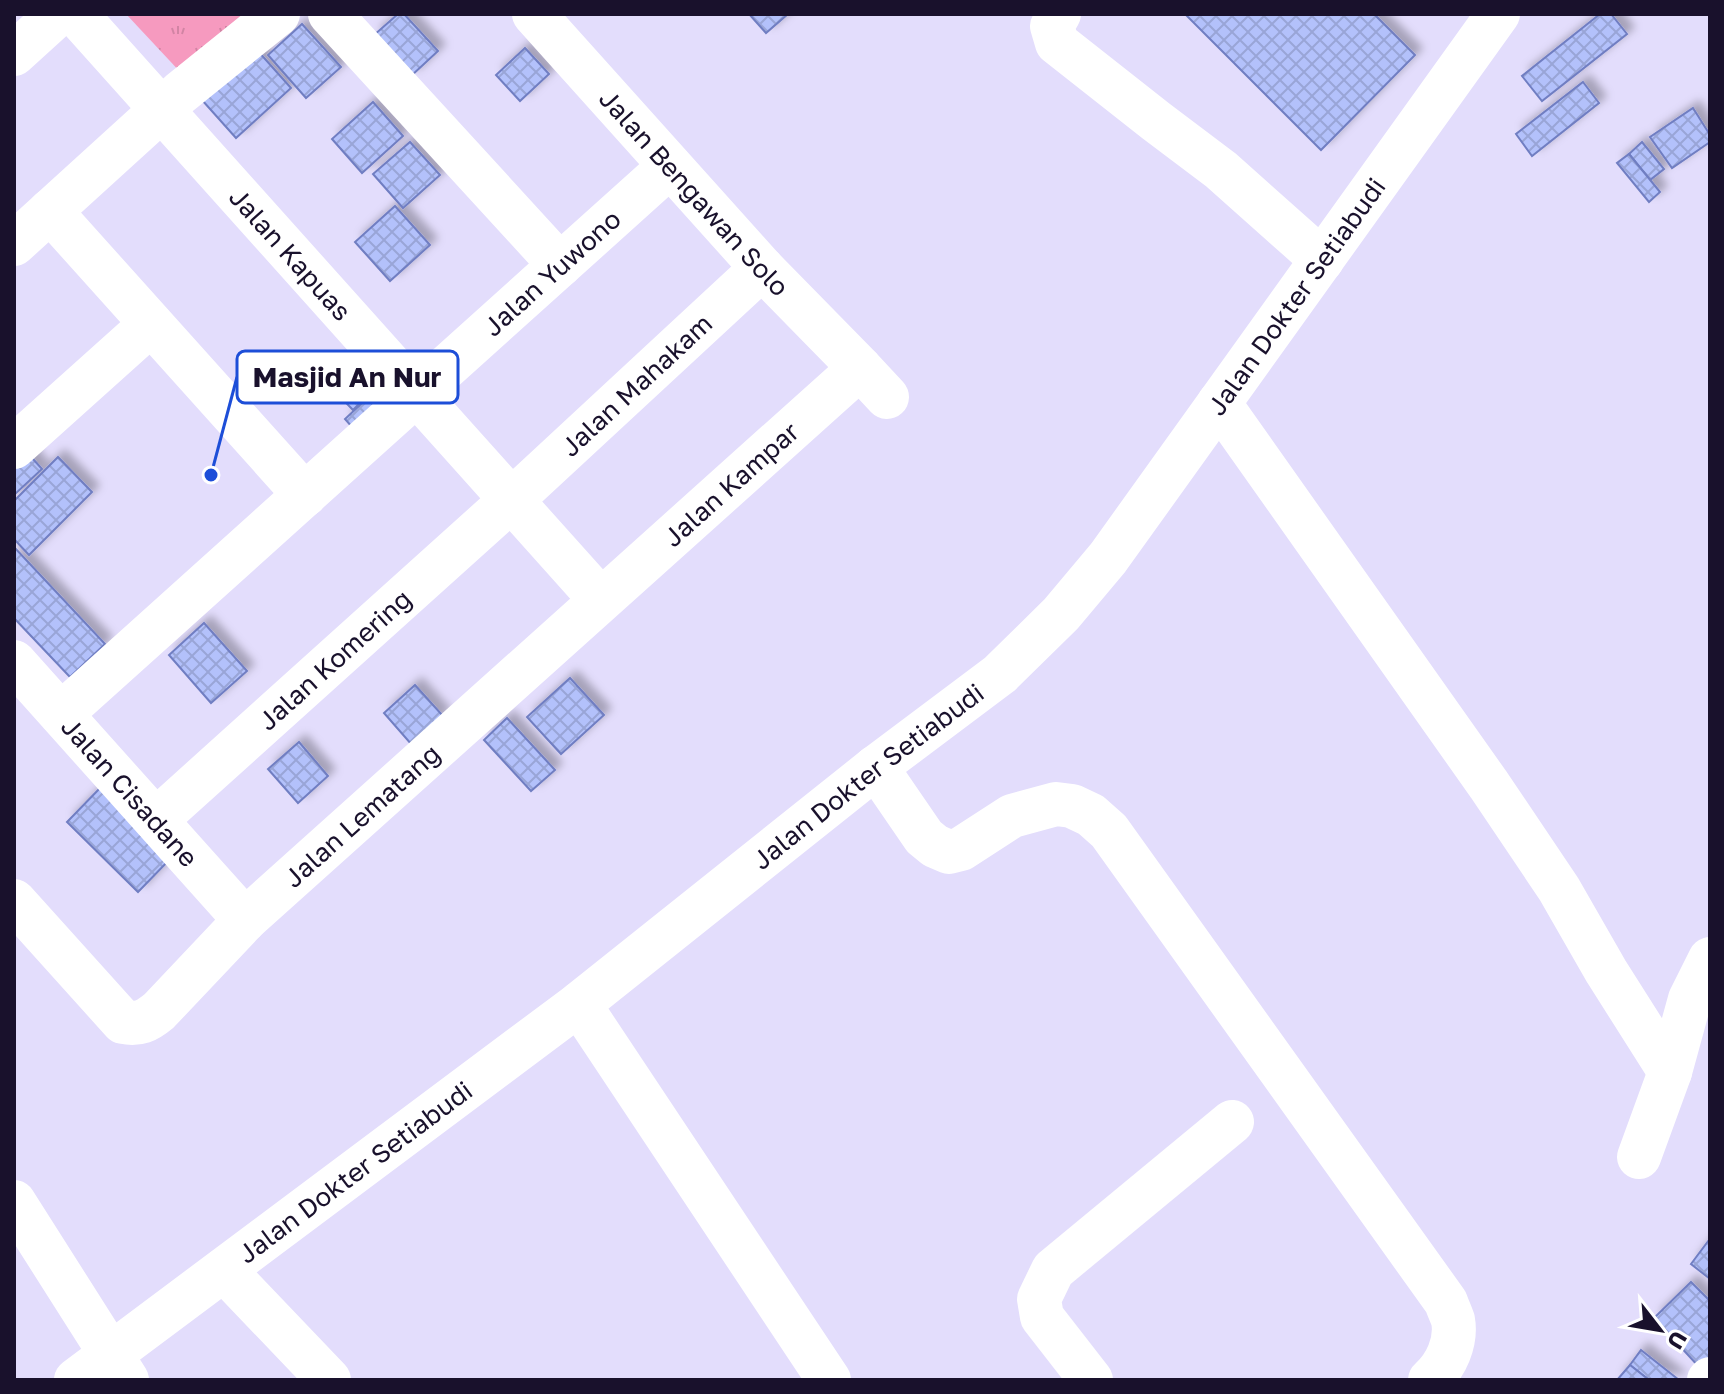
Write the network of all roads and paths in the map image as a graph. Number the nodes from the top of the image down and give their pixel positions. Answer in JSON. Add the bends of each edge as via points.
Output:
{"nodes":[{"id":1,"x":58,"y":14,"type":"edge"},
{"id":2,"x":76,"y":14,"type":"edge"},
{"id":3,"x":109,"y":14,"type":"edge"},
{"id":4,"x":278,"y":14,"type":"edge"},
{"id":5,"x":330,"y":14,"type":"edge"},
{"id":6,"x":534,"y":14,"type":"edge"},
{"id":7,"x":1059,"y":14,"type":"edge"},
{"id":8,"x":1498,"y":14,"type":"edge"},
{"id":9,"x":14,"y":54,"type":"edge"},
{"id":10,"x":171,"y":102,"type":"junction"},
{"id":11,"x":670,"y":166,"type":"junction"},
{"id":12,"x":50,"y":211,"type":"junction"},
{"id":13,"x":14,"y":244,"type":"edge"},
{"id":14,"x":1322,"y":260,"type":"junction"},
{"id":15,"x":560,"y":265,"type":"junction"},
{"id":16,"x":762,"y":268,"type":"junction"},
{"id":17,"x":151,"y":324,"type":"junction"},
{"id":18,"x":874,"y":382,"type":"joint"},
{"id":19,"x":425,"y":386,"type":"junction"},
{"id":20,"x":1219,"y":403,"type":"junction"},
{"id":21,"x":14,"y":447,"type":"edge"},
{"id":22,"x":520,"y":492,"type":"junction"},
{"id":23,"x":305,"y":495,"type":"junction"},
{"id":24,"x":609,"y":591,"type":"junction"},
{"id":25,"x":14,"y":662,"type":"edge"},
{"id":26,"x":61,"y":714,"type":"junction"},
{"id":27,"x":876,"y":767,"type":"junction"},
{"id":28,"x":156,"y":820,"type":"junction"},
{"id":29,"x":14,"y":901,"type":"edge"},
{"id":30,"x":245,"y":920,"type":"junction"},
{"id":31,"x":1710,"y":959,"type":"edge"},
{"id":32,"x":579,"y":1004,"type":"junction"},
{"id":33,"x":1670,"y":1072,"type":"junction"},
{"id":34,"x":1232,"y":1122,"type":"dead end"},
{"id":35,"x":1639,"y":1157,"type":"dead end"},
{"id":36,"x":14,"y":1202,"type":"edge"},
{"id":37,"x":224,"y":1270,"type":"junction"},
{"id":38,"x":105,"y":1372,"type":"edge"},
{"id":39,"x":329,"y":1380,"type":"edge"},
{"id":40,"x":829,"y":1380,"type":"edge"},
{"id":41,"x":1091,"y":1380,"type":"edge"},
{"id":42,"x":1430,"y":1380,"type":"edge"}],
"edges":[{"from":1,"to":9,"type":"main road"},
{"from":2,"to":10,"type":"main road","name":"Jalan Kapuas"},
{"from":3,"to":10,"type":"main road","name":"Jalan Kapuas"},
{"from":4,"to":10,"type":"main road"},
{"from":5,"to":15,"type":"main road"},
{"from":6,"to":11,"type":"main road","name":"Jalan Bengawan Solo"},
{"from":7,"to":14,"type":"main road","via":[[1052,26],[1057,43],[1221,170]]},
{"from":8,"to":14,"type":"main road","name":"Jalan Dokter Setiabudi"},
{"from":10,"to":12,"type":"main road"},
{"from":10,"to":19,"type":"main road","name":"Jalan Kapuas"},
{"from":11,"to":15,"type":"main road","name":"Jalan Yuwono"},
{"from":11,"to":16,"type":"main road","name":"Jalan Bengawan Solo"},
{"from":12,"to":13,"type":"main road"},
{"from":12,"to":17,"type":"main road"},
{"from":14,"to":20,"type":"main road","name":"Jalan Dokter Setiabudi"},
{"from":15,"to":19,"type":"main road","name":"Jalan Yuwono"},
{"from":16,"to":18,"type":"main road","name":"Jalan Bengawan Solo"},
{"from":16,"to":22,"type":"main road","name":"Jalan Mahakam"},
{"from":17,"to":21,"type":"main road"},
{"from":17,"to":23,"type":"main road"},
{"from":18,"to":24,"type":"main road","name":"Jalan Kampar"},
{"from":19,"to":22,"type":"main road","name":"Jalan Kapuas"},
{"from":19,"to":23,"type":"main road","name":"Jalan Yuwono"},
{"from":20,"to":27,"type":"main road","name":"Jalan Dokter Setiabudi","via":[[1108,558],[1061,614],[1000,674]]},
{"from":20,"to":33,"type":"main road","via":[[1533,850]]},
{"from":22,"to":24,"type":"main road","name":"Jalan Kapuas"},
{"from":22,"to":28,"type":"main road","name":"Jalan Komering"},
{"from":23,"to":26,"type":"main road","name":"Jalan Yuwono"},
{"from":24,"to":30,"type":"main road","name":"Jalan Lematang"},
{"from":25,"to":26,"type":"main road","name":"Jalan Cisadane"},
{"from":26,"to":28,"type":"main road","name":"Jalan Cisadane"},
{"from":27,"to":32,"type":"main road","name":"Jalan Dokter Setiabudi"},
{"from":27,"to":42,"type":"main road","via":[[924,837],[949,852],[1012,816],[1056,804],[1091,815],[1109,831],[1446,1302],[1453,1342]]},
{"from":28,"to":30,"type":"main road","name":"Jalan Cisadane"},
{"from":29,"to":30,"type":"main road","name":"Jalan Lematang","via":[[123,1022],[149,1020]]},
{"from":31,"to":33,"type":"main road","via":[[1690,999]]},
{"from":32,"to":37,"type":"main road","name":"Jalan Dokter Setiabudi"},
{"from":32,"to":40,"type":"main road"},
{"from":33,"to":35,"type":"main road"},
{"from":34,"to":41,"type":"main road","via":[[1053,1270],[1039,1299],[1042,1317]]},
{"from":36,"to":38,"type":"main road"},
{"from":37,"to":38,"type":"main road","name":"Jalan Dokter Setiabudi"},
{"from":37,"to":39,"type":"main road"}]}
